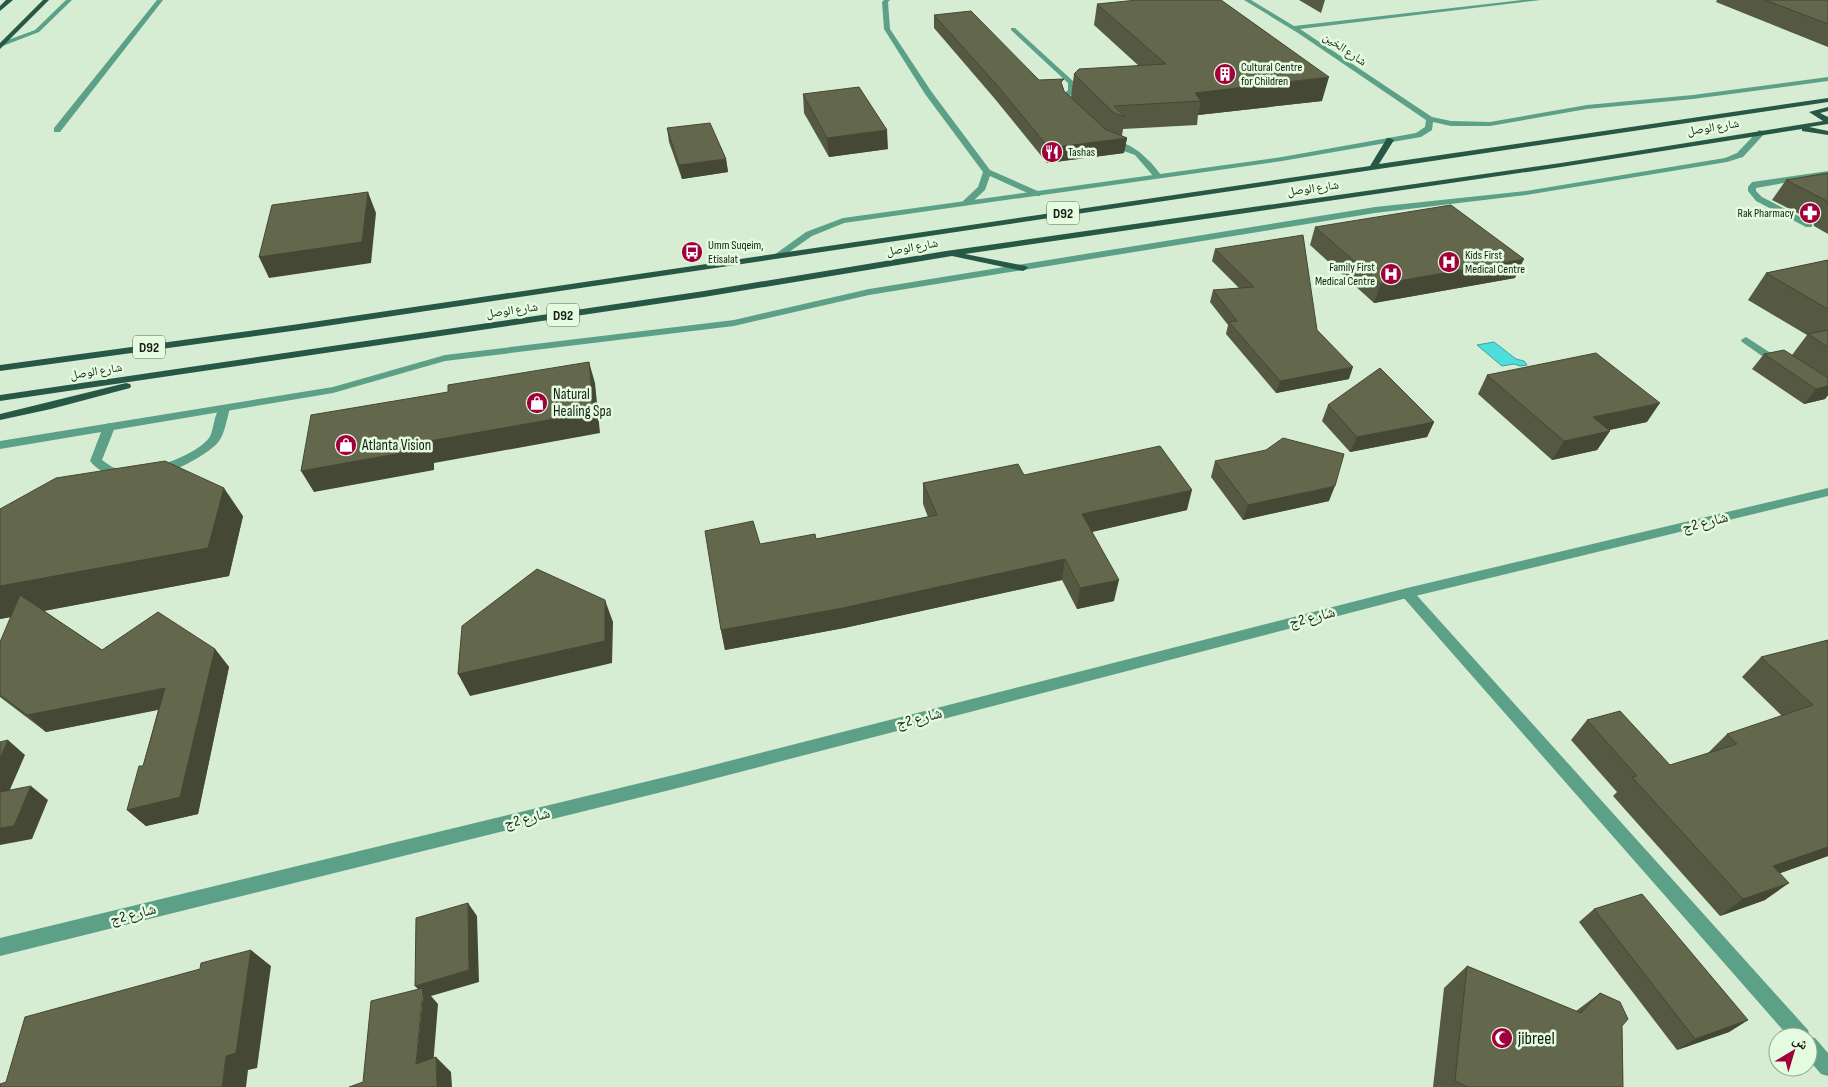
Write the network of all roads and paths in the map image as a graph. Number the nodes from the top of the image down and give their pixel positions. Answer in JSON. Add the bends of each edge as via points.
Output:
{"nodes":[{"id":1,"x":10,"y":0,"type":"edge"},
{"id":2,"x":46,"y":0,"type":"edge"},
{"id":3,"x":69,"y":0,"type":"edge"},
{"id":4,"x":160,"y":0,"type":"edge"},
{"id":5,"x":887,"y":0,"type":"edge"},
{"id":6,"x":1248,"y":0,"type":"edge"},
{"id":7,"x":1538,"y":0,"type":"edge"},
{"id":8,"x":0,"y":9,"type":"edge"},
{"id":9,"x":1293,"y":28,"type":"junction"},
{"id":10,"x":1013,"y":29,"type":"dead end"},
{"id":11,"x":1,"y":46,"type":"edge"},
{"id":12,"x":1828,"y":79,"type":"edge"},
{"id":13,"x":1828,"y":100,"type":"edge"},
{"id":14,"x":1828,"y":109,"type":"edge"},
{"id":15,"x":1080,"y":115,"type":"edge"},
{"id":16,"x":1430,"y":119,"type":"junction"},
{"id":17,"x":1828,"y":121,"type":"edge"},
{"id":18,"x":1790,"y":127,"type":"junction"},
{"id":19,"x":57,"y":130,"type":"dead end"},
{"id":20,"x":1762,"y":132,"type":"junction"},
{"id":21,"x":1828,"y":133,"type":"edge"},
{"id":22,"x":1106,"y":140,"type":"edge"},
{"id":23,"x":1390,"y":140,"type":"junction"},
{"id":24,"x":1374,"y":166,"type":"junction"},
{"id":25,"x":987,"y":172,"type":"junction"},
{"id":26,"x":1828,"y":172,"type":"edge"},
{"id":27,"x":1157,"y":175,"type":"junction"},
{"id":28,"x":1037,"y":194,"type":"junction"},
{"id":29,"x":966,"y":204,"type":"junction"},
{"id":30,"x":1808,"y":226,"type":"dead end"},
{"id":31,"x":946,"y":254,"type":"junction"},
{"id":32,"x":779,"y":255,"type":"junction"},
{"id":33,"x":1023,"y":268,"type":"junction"},
{"id":34,"x":1746,"y":340,"type":"dead end"},
{"id":35,"x":0,"y":368,"type":"edge"},
{"id":36,"x":1787,"y":368,"type":"edge"},
{"id":37,"x":179,"y":371,"type":"junction"},
{"id":38,"x":0,"y":398,"type":"edge"},
{"id":39,"x":225,"y":408,"type":"junction"},
{"id":40,"x":0,"y":417,"type":"edge"},
{"id":41,"x":109,"y":427,"type":"junction"},
{"id":42,"x":0,"y":445,"type":"edge"},
{"id":43,"x":148,"y":472,"type":"edge"},
{"id":44,"x":132,"y":474,"type":"edge"},
{"id":45,"x":1828,"y":492,"type":"edge"},
{"id":46,"x":1407,"y":593,"type":"junction"},
{"id":47,"x":5,"y":946,"type":"edge"},
{"id":48,"x":1792,"y":1027,"type":"edge"},
{"id":49,"x":1818,"y":1056,"type":"edge"},
{"id":50,"x":1828,"y":1067,"type":"edge"}],
"edges":[{"from":1,"to":8,"type":"main road"},
{"from":2,"to":11,"type":"main road"},
{"from":3,"to":11,"type":"street","via":[[37,31]]},
{"from":4,"to":19,"type":"street"},
{"from":5,"to":25,"type":"street","via":[[887,29],[928,92]]},
{"from":6,"to":9,"type":"street","name":"شارع الخين"},
{"from":7,"to":9,"type":"street"},
{"from":9,"to":16,"type":"street","name":"شارع الخين"},
{"from":10,"to":15,"type":"street","via":[[1071,82],[1073,87],[1065,99]]},
{"from":12,"to":16,"type":"street","via":[[1721,94],[1585,107],[1493,125],[1461,125]]},
{"from":13,"to":24,"type":"main road","name":"شارع الوصل","number":"D92"},
{"from":14,"to":17,"type":"main road","via":[[1813,112]]},
{"from":16,"to":23,"type":"street","via":[[1431,124],[1418,136]]},
{"from":17,"to":18,"type":"main road","name":"شارع الوصل","number":"D92"},
{"from":18,"to":20,"type":"main road","name":"شارع الوصل","number":"D92"},
{"from":18,"to":21,"type":"main road"},
{"from":20,"to":31,"type":"main road","name":"شارع الوصل","number":"D92"},
{"from":20,"to":33,"type":"street","via":[[1745,151],[1727,160],[1518,194],[1375,210]]},
{"from":22,"to":27,"type":"street","via":[[1138,153]]},
{"from":23,"to":24,"type":"main road"},
{"from":23,"to":27,"type":"street"},
{"from":24,"to":32,"type":"main road","name":"شارع الوصل","number":"D92"},
{"from":25,"to":28,"type":"street"},
{"from":25,"to":29,"type":"street","via":[[982,188]]},
{"from":26,"to":30,"type":"street","via":[[1752,187],[1759,199]]},
{"from":27,"to":28,"type":"street"},
{"from":28,"to":29,"type":"street"},
{"from":29,"to":32,"type":"street","via":[[826,226],[794,242]]},
{"from":31,"to":33,"type":"main road"},
{"from":31,"to":37,"type":"main road","name":"شارع الوصل","number":"D92","via":[[704,294]]},
{"from":32,"to":35,"type":"main road","name":"شارع الوصل","number":"D92"},
{"from":33,"to":39,"type":"street","via":[[855,294],[734,323],[445,358],[333,390]]},
{"from":34,"to":36,"type":"street"},
{"from":37,"to":38,"type":"main road","name":"شارع الوصل","number":"D92"},
{"from":37,"to":40,"type":"main road"},
{"from":39,"to":41,"type":"street"},
{"from":39,"to":43,"type":"street","via":[[214,440],[174,466]]},
{"from":41,"to":42,"type":"street"},
{"from":41,"to":44,"type":"street","via":[[96,461],[111,472]]},
{"from":45,"to":46,"type":"street","name":"شارع 2ج"},
{"from":46,"to":47,"type":"street","name":"شارع 2ج","via":[[695,776]]},
{"from":46,"to":48,"type":"street"},
{"from":49,"to":50,"type":"street"}]}
